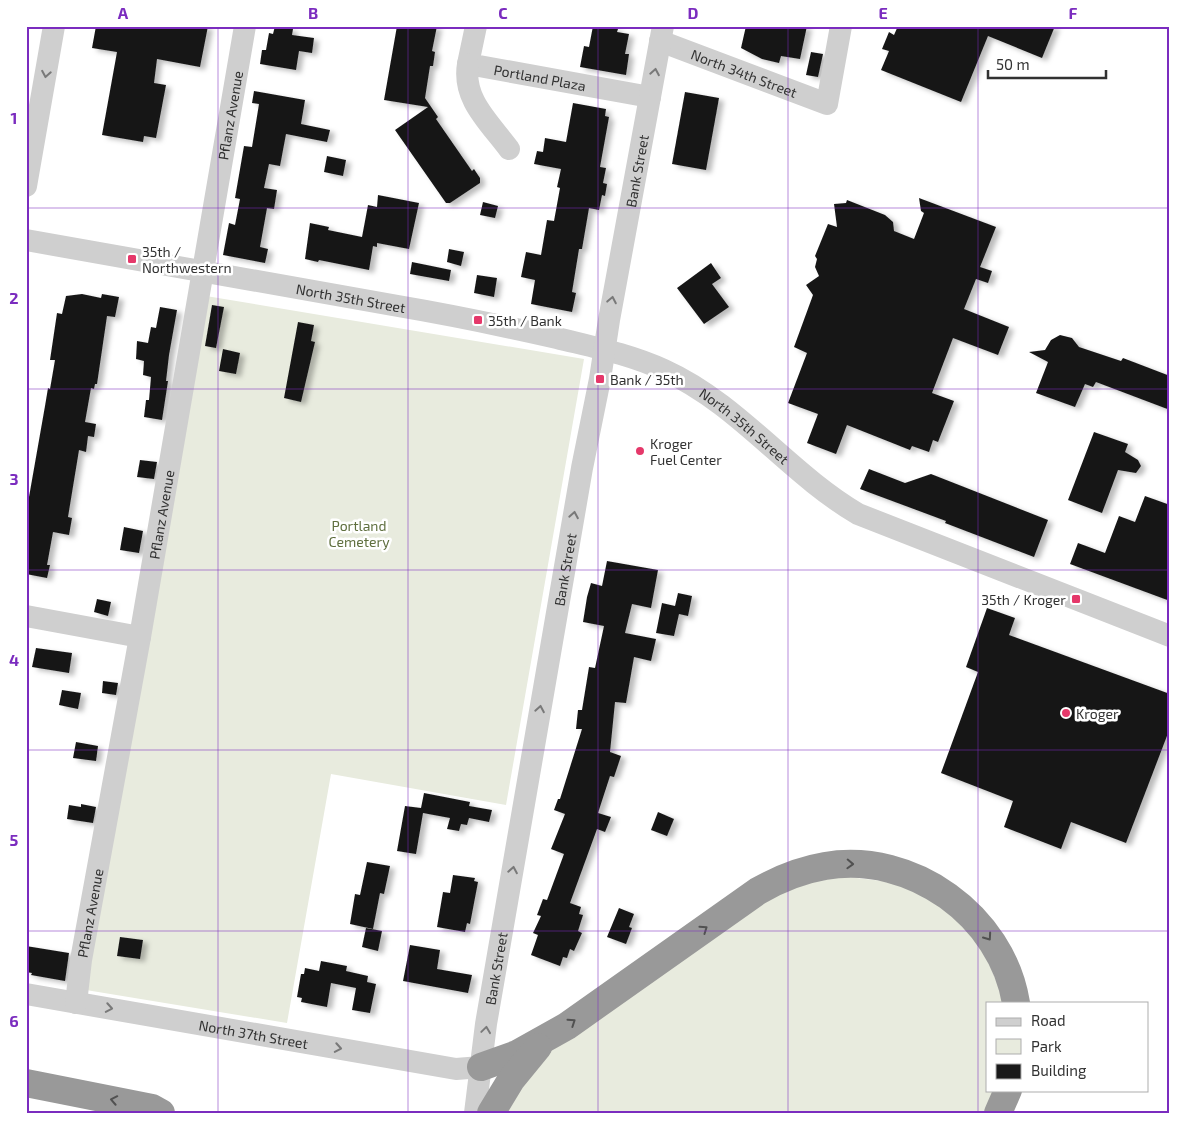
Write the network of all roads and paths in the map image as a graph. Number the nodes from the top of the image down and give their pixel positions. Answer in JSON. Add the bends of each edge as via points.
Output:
{"nodes":[{"id":1,"x":54,"y":26,"type":"edge"},
{"id":2,"x":245,"y":26,"type":"edge"},
{"id":3,"x":476,"y":26,"type":"edge"},
{"id":4,"x":841,"y":26,"type":"edge"},
{"id":5,"x":662,"y":34,"type":"edge"},
{"id":6,"x":468,"y":64,"type":"junction"},
{"id":7,"x":650,"y":97,"type":"junction"},
{"id":8,"x":508,"y":149,"type":"dead end"},
{"id":9,"x":26,"y":186,"type":"edge"},
{"id":10,"x":26,"y":240,"type":"edge"},
{"id":11,"x":202,"y":272,"type":"junction"},
{"id":12,"x":605,"y":348,"type":"junction"},
{"id":13,"x":26,"y":616,"type":"edge"},
{"id":14,"x":1170,"y":636,"type":"edge"},
{"id":15,"x":140,"y":637,"type":"junction"},
{"id":16,"x":26,"y":994,"type":"edge"},
{"id":17,"x":76,"y":1002,"type":"junction"},
{"id":18,"x":1016,"y":1002,"type":"edge"},
{"id":19,"x":548,"y":1037,"type":"junction"},
{"id":20,"x":481,"y":1067,"type":"junction"},
{"id":21,"x":26,"y":1083,"type":"edge"},
{"id":22,"x":1007,"y":1092,"type":"edge"},
{"id":23,"x":161,"y":1113,"type":"edge"},
{"id":24,"x":475,"y":1113,"type":"edge"},
{"id":25,"x":491,"y":1113,"type":"edge"},
{"id":26,"x":998,"y":1113,"type":"edge"}],
"edges":[{"from":1,"to":9,"type":"street","one_way":true},
{"from":2,"to":11,"type":"street","name":"Pflanz Avenue"},
{"from":3,"to":6,"type":"street"},
{"from":4,"to":5,"type":"street","name":"North 34th Street","via":[[827,104]]},
{"from":7,"to":5,"type":"street","name":"Bank Street","one_way":true},
{"from":6,"to":7,"type":"street","name":"Portland Plaza"},
{"from":6,"to":8,"type":"street","via":[[469,93]]},
{"from":12,"to":7,"type":"street","name":"Bank Street","one_way":true},
{"from":10,"to":11,"type":"street","name":"North 35th Street"},
{"from":11,"to":12,"type":"street","name":"North 35th Street","via":[[478,320]]},
{"from":11,"to":15,"type":"street","name":"Pflanz Avenue"},
{"from":12,"to":14,"type":"street","name":"North 35th Street","via":[[691,383],[729,410],[832,498],[858,514]]},
{"from":20,"to":12,"type":"street","name":"Bank Street","one_way":true},
{"from":13,"to":15,"type":"street"},
{"from":15,"to":17,"type":"street","name":"Pflanz Avenue"},
{"from":16,"to":17,"type":"street","name":"North 37th Street"},
{"from":17,"to":20,"type":"street","name":"North 37th Street","one_way":true,"via":[[456,1069]]},
{"from":19,"to":18,"type":"highway","one_way":true,"via":[[758,891],[807,869],[846,864],[876,866],[910,875],[963,908],[986,934],[1000,957]]},
{"from":19,"to":20,"type":"highway"},
{"from":19,"to":25,"type":"highway","via":[[511,1080]]},
{"from":20,"to":24,"type":"street","name":"Bank Street"},
{"from":23,"to":21,"type":"highway","one_way":true,"via":[[152,1108]]},
{"from":22,"to":26,"type":"highway"}]}
